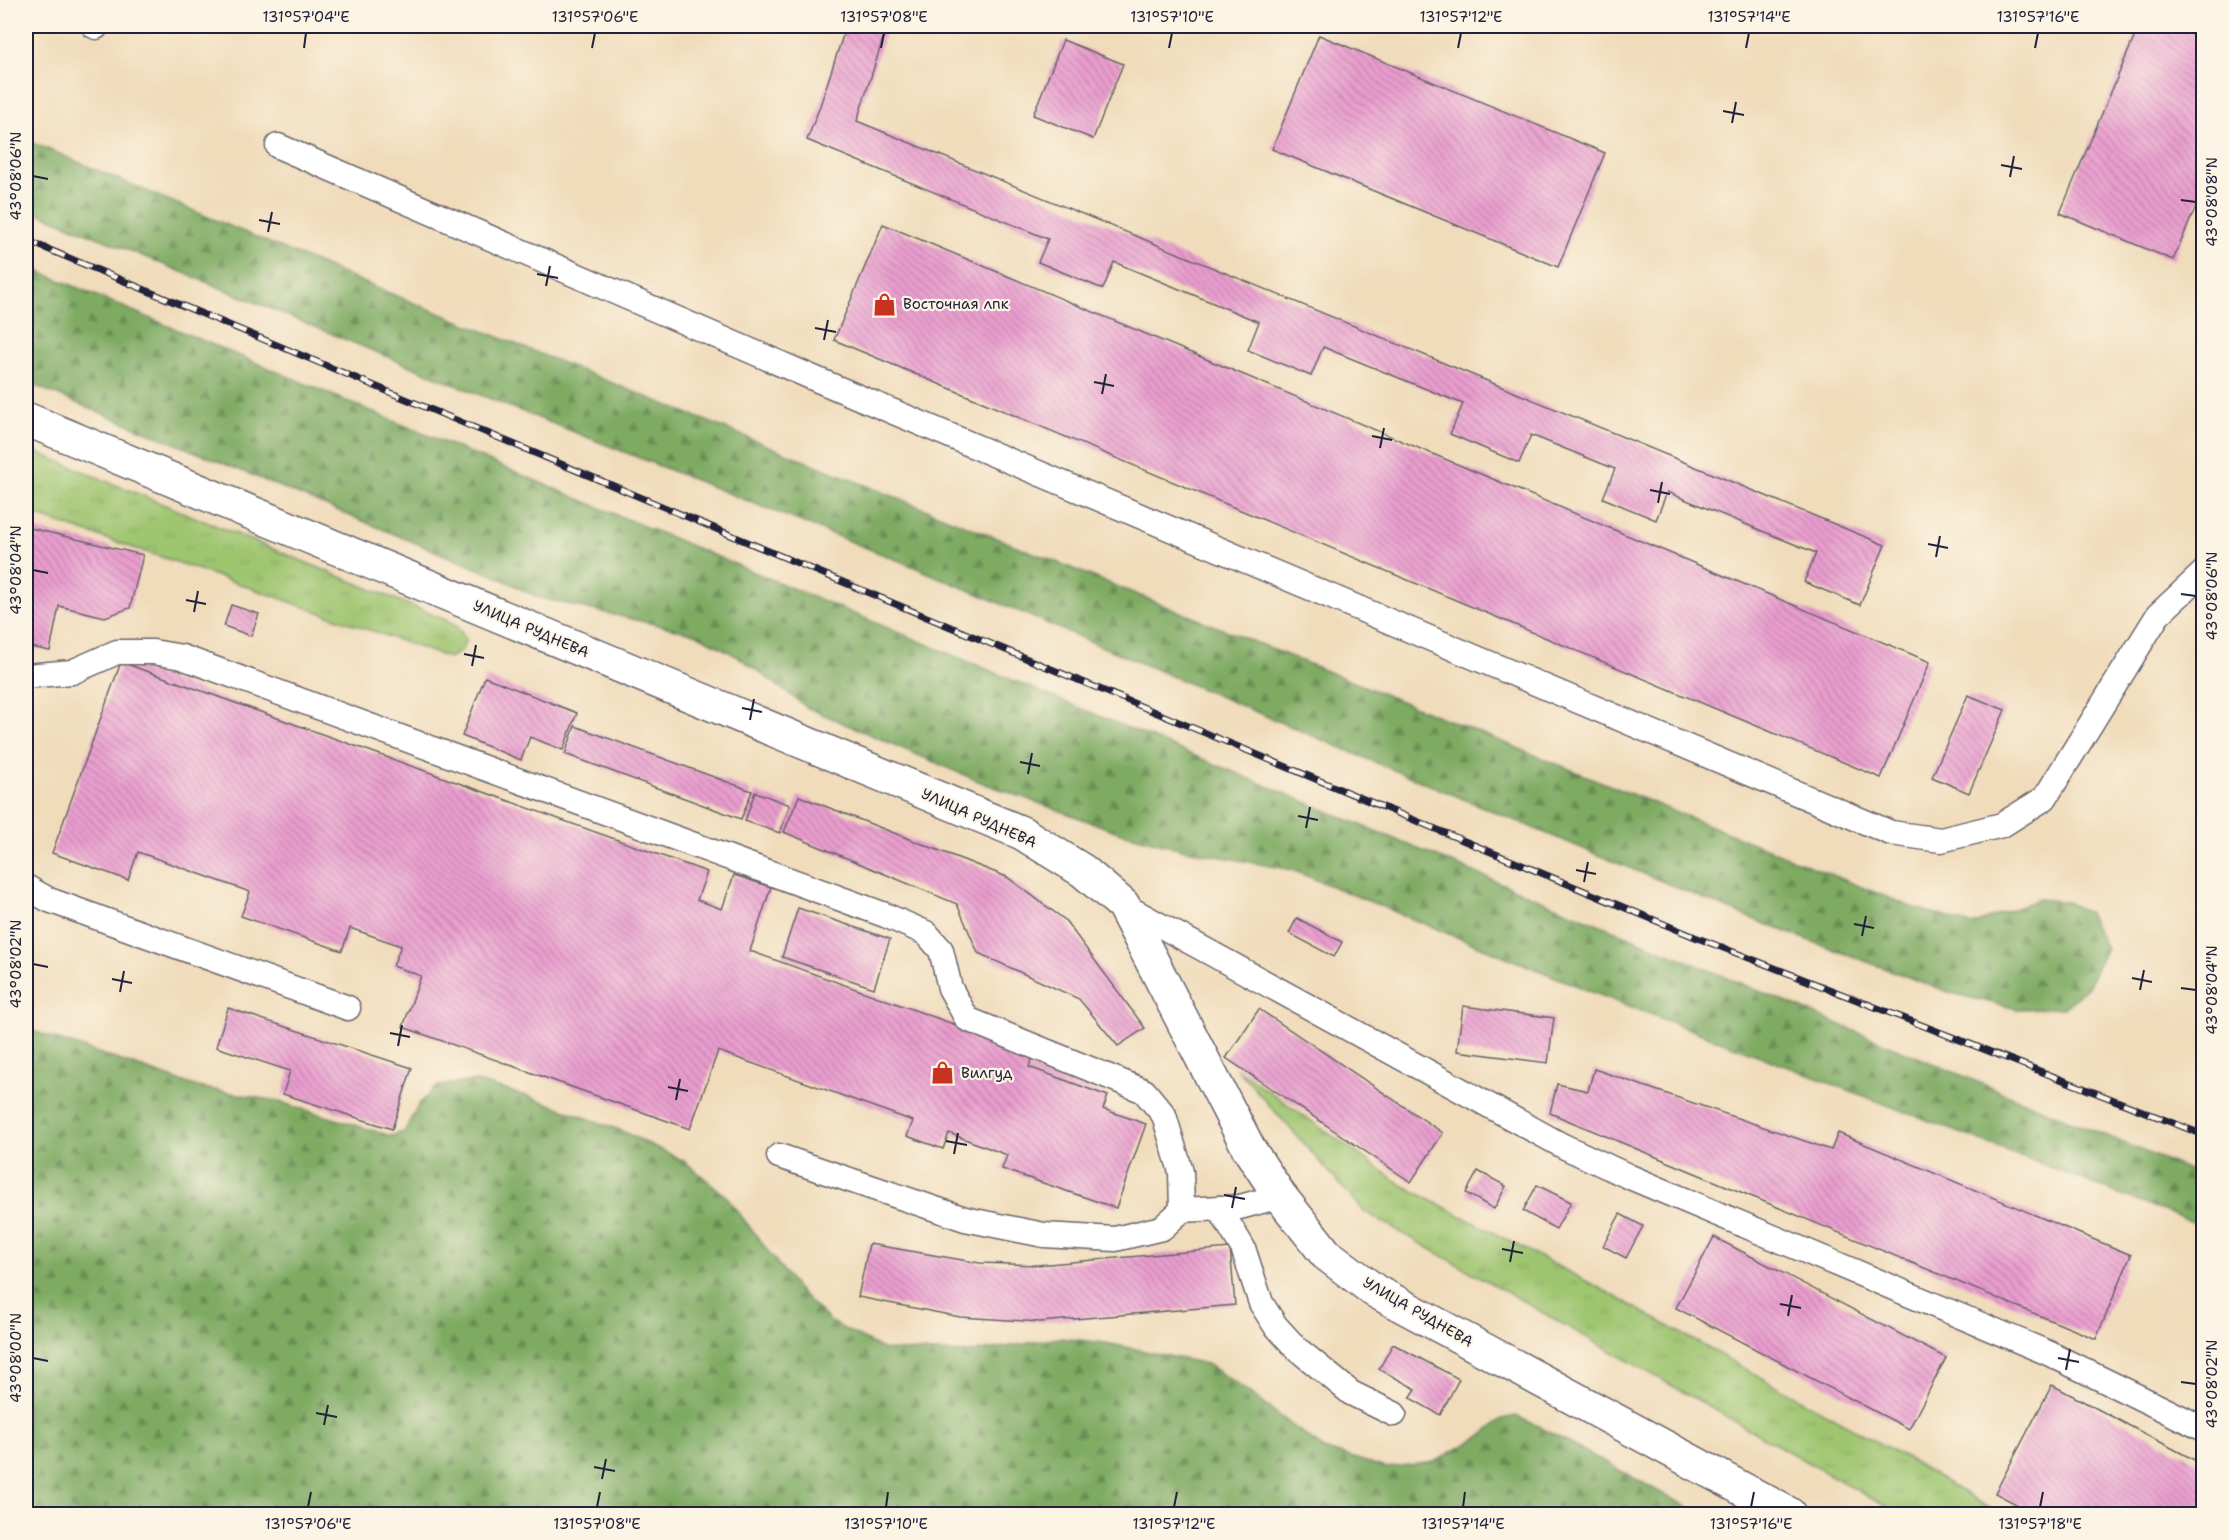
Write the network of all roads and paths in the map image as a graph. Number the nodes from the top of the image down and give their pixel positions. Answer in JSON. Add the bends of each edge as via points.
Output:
{"nodes":[{"id":1,"x":278,"y":146,"type":"dead end"},
{"id":2,"x":26,"y":419,"type":"edge"},
{"id":3,"x":2204,"y":572,"type":"edge"},
{"id":4,"x":26,"y":676,"type":"edge"},
{"id":5,"x":26,"y":887,"type":"edge"},
{"id":6,"x":1123,"y":905,"type":"junction"},
{"id":7,"x":348,"y":1008,"type":"dead end"},
{"id":8,"x":779,"y":1156,"type":"dead end"},
{"id":9,"x":1280,"y":1196,"type":"junction"},
{"id":10,"x":1219,"y":1208,"type":"junction"},
{"id":11,"x":1182,"y":1210,"type":"junction"},
{"id":12,"x":1395,"y":1414,"type":"dead end"},
{"id":13,"x":2204,"y":1429,"type":"edge"},
{"id":14,"x":1789,"y":1515,"type":"edge"}],
"edges":[{"from":1,"to":3,"type":"lane","via":[[818,380],[1891,833],[1941,840],[2001,825],[2045,798],[2158,615]]},
{"from":2,"to":6,"type":"street","name":"УЛИЦА РУДНЕВА","via":[[1022,833],[1083,871]]},
{"from":4,"to":11,"type":"lane","via":[[72,672],[117,652],[182,657],[926,933],[941,950],[950,988],[968,1019],[1144,1091],[1164,1115],[1181,1172]]},
{"from":5,"to":7,"type":"lane","via":[[50,900]]},
{"from":6,"to":9,"type":"street","name":"УЛИЦА РУДНЕВА","via":[[1249,1149]]},
{"from":6,"to":13,"type":"lane","via":[[1563,1146],[2048,1353]]},
{"from":8,"to":11,"type":"lane","via":[[964,1219],[1044,1235],[1115,1239],[1162,1228]]},
{"from":9,"to":10,"type":"lane"},
{"from":9,"to":14,"type":"street","name":"УЛИЦА РУДНЕВА","via":[[1326,1254],[1375,1291]]},
{"from":10,"to":11,"type":"lane"},
{"from":10,"to":12,"type":"lane","via":[[1244,1248],[1261,1303],[1275,1325],[1296,1348],[1351,1393]]}]}
